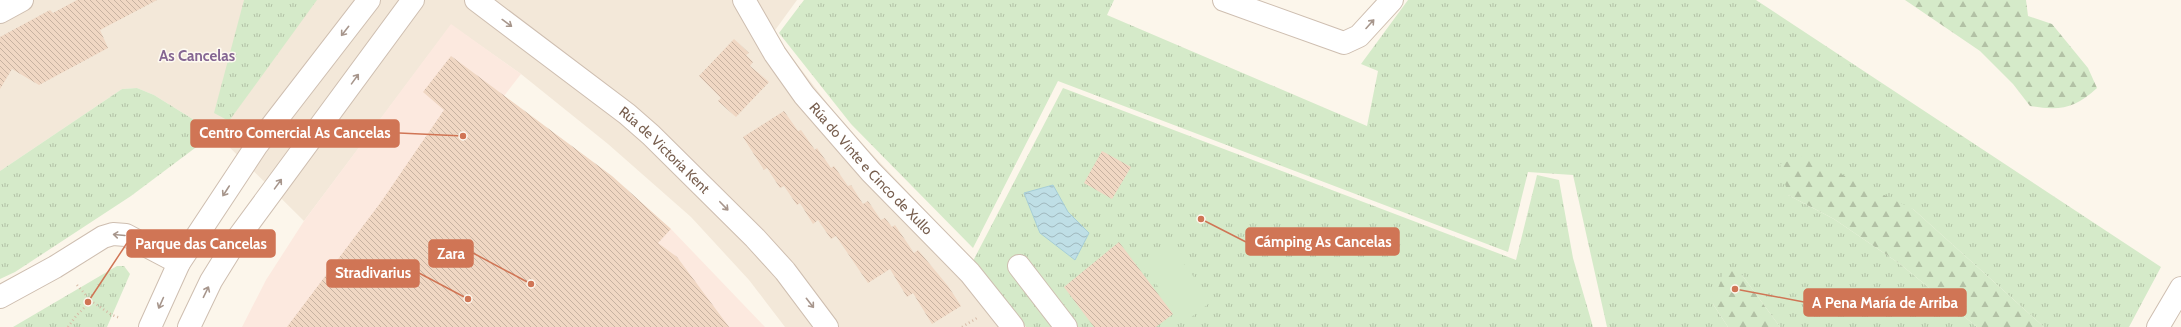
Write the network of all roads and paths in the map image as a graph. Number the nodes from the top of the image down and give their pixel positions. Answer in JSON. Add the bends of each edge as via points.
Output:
{"nodes":[{"id":1,"x":22,"y":0,"type":"edge"},
{"id":2,"x":369,"y":0,"type":"edge"},
{"id":3,"x":413,"y":0,"type":"edge"},
{"id":4,"x":476,"y":0,"type":"edge"},
{"id":5,"x":744,"y":0,"type":"edge"},
{"id":6,"x":1224,"y":0,"type":"edge"},
{"id":7,"x":1392,"y":0,"type":"edge"},
{"id":8,"x":0,"y":12,"type":"edge"},
{"id":9,"x":179,"y":263,"type":"junction"},
{"id":10,"x":1019,"y":266,"type":"dead end"},
{"id":11,"x":77,"y":285,"type":"dead end"},
{"id":12,"x":2181,"y":288,"type":"edge"},
{"id":13,"x":0,"y":297,"type":"edge"},
{"id":14,"x":91,"y":301,"type":"junction"},
{"id":15,"x":120,"y":318,"type":"dead end"},
{"id":16,"x":978,"y":318,"type":"dead end"},
{"id":17,"x":68,"y":327,"type":"edge"},
{"id":18,"x":150,"y":327,"type":"edge"},
{"id":19,"x":189,"y":327,"type":"edge"},
{"id":20,"x":827,"y":327,"type":"edge"},
{"id":21,"x":962,"y":327,"type":"edge"},
{"id":22,"x":1012,"y":327,"type":"edge"},
{"id":23,"x":1066,"y":327,"type":"edge"},
{"id":24,"x":2158,"y":327,"type":"edge"}],
"edges":[{"from":1,"to":8,"type":"street"},
{"from":2,"to":9,"type":"street","one_way":true,"via":[[257,145]]},
{"from":19,"to":3,"type":"street","one_way":true,"via":[[211,281],[238,239]]},
{"from":4,"to":20,"type":"street","name":"Rúa de Victoria Kent","one_way":true,"via":[[651,135],[755,238],[785,271]]},
{"from":5,"to":22,"type":"street","name":"Rúa do Vinte e Cinco de Xullo","via":[[775,54],[804,94],[871,172],[970,274]]},
{"from":6,"to":7,"type":"street","one_way":true,"via":[[1344,42],[1359,36]]},
{"from":9,"to":13,"type":"street","one_way":true,"via":[[126,235],[113,234],[103,237],[56,267]]},
{"from":9,"to":18,"type":"street","one_way":true},
{"from":10,"to":23,"type":"street"},
{"from":11,"to":14,"type":"path"},
{"from":12,"to":24,"type":"street"},
{"from":14,"to":15,"type":"path"},
{"from":14,"to":17,"type":"path"},
{"from":16,"to":21,"type":"path"}]}
